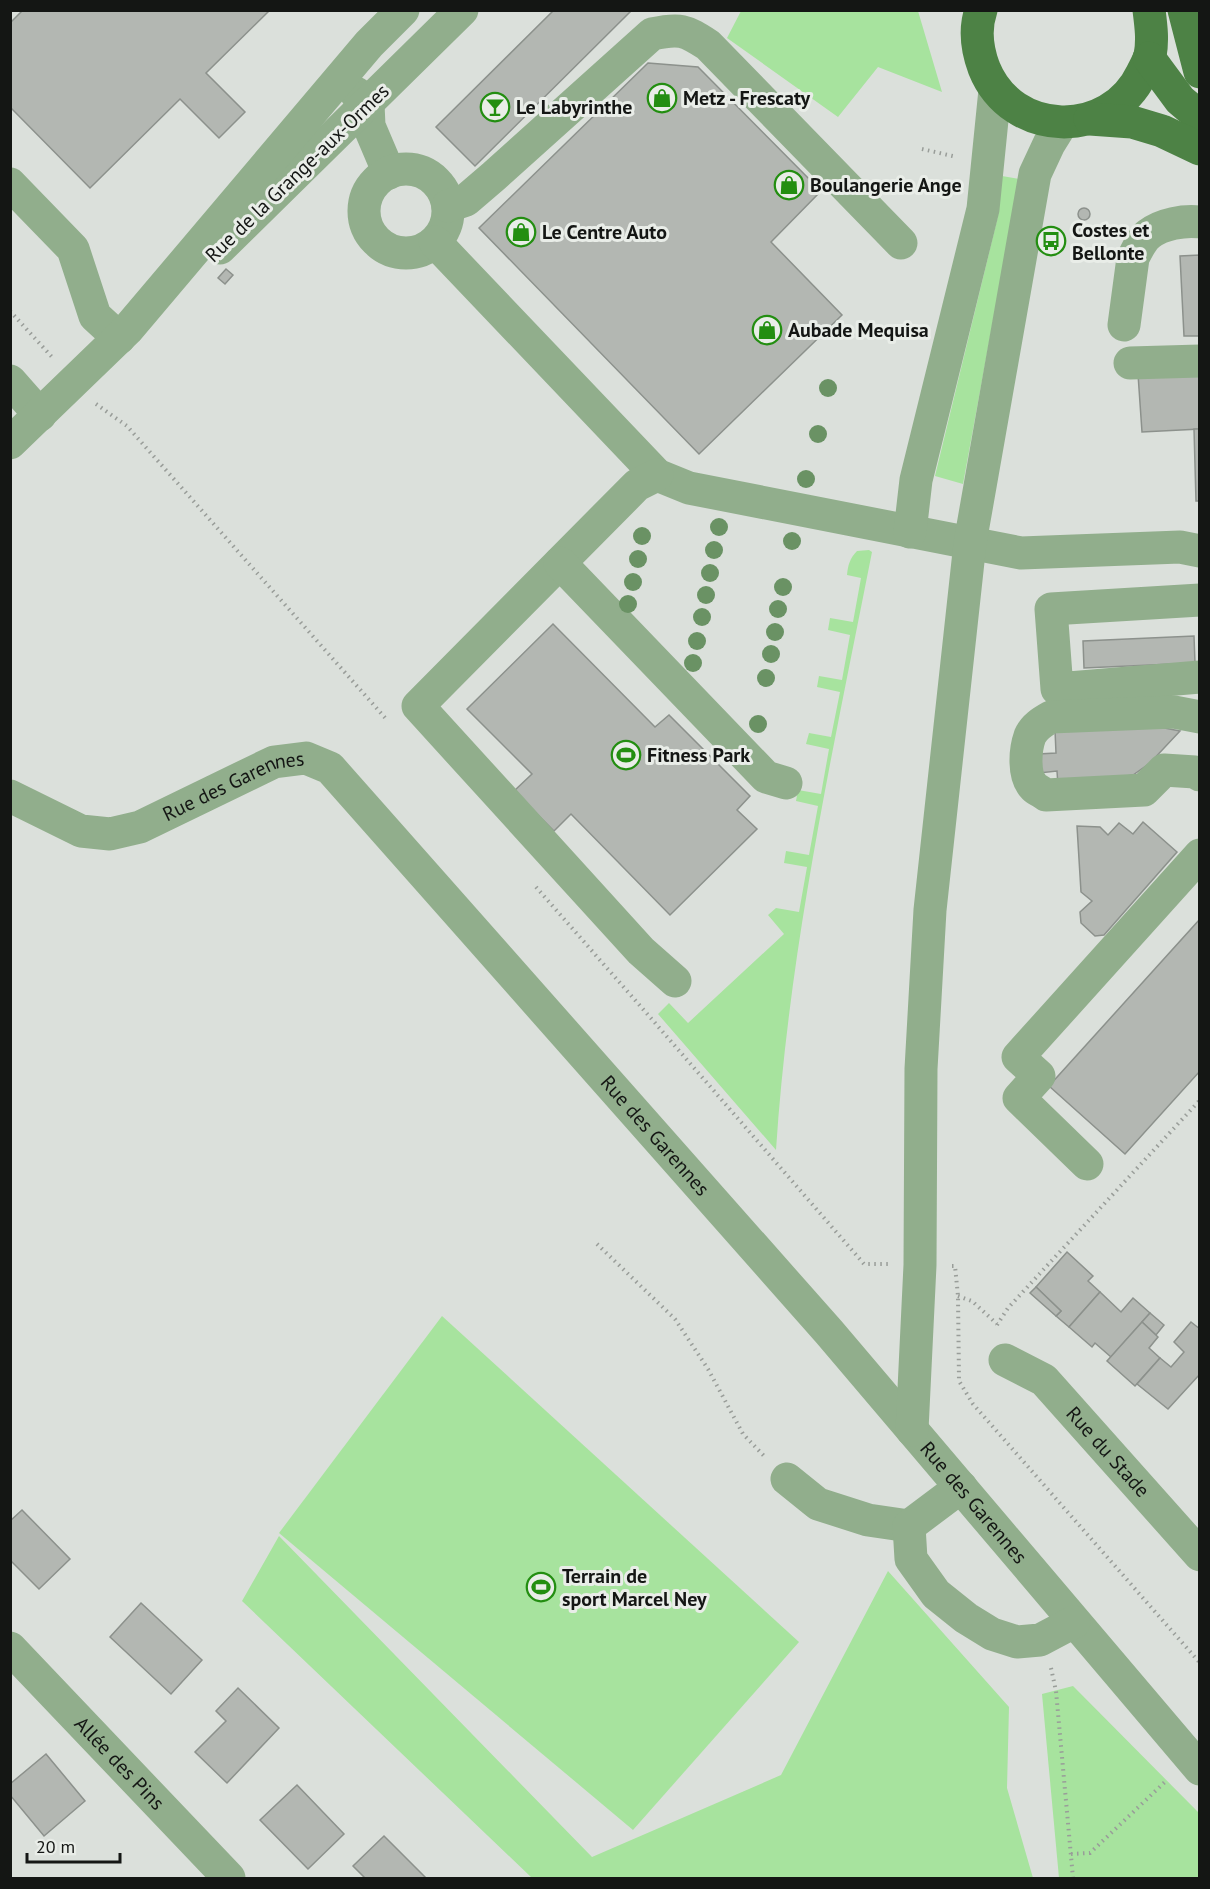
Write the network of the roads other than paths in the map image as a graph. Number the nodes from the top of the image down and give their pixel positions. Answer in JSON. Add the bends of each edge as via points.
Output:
{"nodes":[{"id":1,"x":403,"y":10,"type":"edge"},
{"id":2,"x":1149,"y":10,"type":"edge"},
{"id":3,"x":1184,"y":10,"type":"edge"},
{"id":4,"x":461,"y":11,"type":"edge"},
{"id":5,"x":976,"y":15,"type":"edge"},
{"id":6,"x":1149,"y":58,"type":"junction"},
{"id":7,"x":1200,"y":72,"type":"edge"},
{"id":8,"x":342,"y":78,"type":"junction"},
{"id":9,"x":995,"y":90,"type":"junction"},
{"id":10,"x":368,"y":104,"type":"junction"},
{"id":11,"x":1200,"y":117,"type":"edge"},
{"id":12,"x":1076,"y":121,"type":"junction"},
{"id":13,"x":1200,"y":148,"type":"edge"},
{"id":14,"x":388,"y":173,"type":"junction"},
{"id":15,"x":10,"y":184,"type":"edge"},
{"id":16,"x":448,"y":206,"type":"junction"},
{"id":17,"x":1200,"y":222,"type":"edge"},
{"id":18,"x":435,"y":242,"type":"junction"},
{"id":19,"x":901,"y":243,"type":"dead end"},
{"id":20,"x":1124,"y":325,"type":"dead end"},
{"id":21,"x":123,"y":334,"type":"junction"},
{"id":22,"x":1200,"y":361,"type":"edge"},
{"id":23,"x":1130,"y":363,"type":"dead end"},
{"id":24,"x":10,"y":381,"type":"edge"},
{"id":25,"x":40,"y":415,"type":"junction"},
{"id":26,"x":10,"y":443,"type":"edge"},
{"id":27,"x":657,"y":475,"type":"junction"},
{"id":28,"x":910,"y":532,"type":"junction"},
{"id":29,"x":969,"y":543,"type":"junction"},
{"id":30,"x":1200,"y":551,"type":"edge"},
{"id":31,"x":560,"y":563,"type":"junction"},
{"id":32,"x":1200,"y":600,"type":"edge"},
{"id":33,"x":1200,"y":677,"type":"edge"},
{"id":34,"x":1200,"y":717,"type":"edge"},
{"id":35,"x":1200,"y":776,"type":"edge"},
{"id":36,"x":786,"y":783,"type":"dead end"},
{"id":37,"x":10,"y":795,"type":"edge"},
{"id":38,"x":1200,"y":855,"type":"edge"},
{"id":39,"x":675,"y":981,"type":"dead end"},
{"id":40,"x":1088,"y":1164,"type":"dead end"},
{"id":41,"x":1005,"y":1360,"type":"dead end"},
{"id":42,"x":912,"y":1430,"type":"junction"},
{"id":43,"x":787,"y":1479,"type":"road end"},
{"id":44,"x":961,"y":1487,"type":"junction"},
{"id":45,"x":909,"y":1526,"type":"junction"},
{"id":46,"x":1200,"y":1555,"type":"edge"},
{"id":47,"x":1074,"y":1622,"type":"junction"},
{"id":48,"x":10,"y":1648,"type":"edge"},
{"id":49,"x":1195,"y":1764,"type":"edge"},
{"id":50,"x":229,"y":1878,"type":"edge"}],
"edges":[{"from":1,"to":8,"type":"street","name":"Rue de la Grange-aux-Ormes"},
{"from":2,"to":6,"type":"main road","via":[[1153,33]]},
{"from":3,"to":7,"type":"main road"},
{"from":4,"to":10,"type":"street","name":"Rue de la Grange-aux-Ormes"},
{"from":5,"to":9,"type":"main road","via":[[978,53]]},
{"from":6,"to":11,"type":"main road","via":[[1180,100]]},
{"from":6,"to":12,"type":"main road","via":[[1136,86],[1116,106]]},
{"from":8,"to":10,"type":"street"},
{"from":8,"to":21,"type":"street","name":"Rue de la Grange-aux-Ormes"},
{"from":9,"to":12,"type":"main road","via":[[1034,118]]},
{"from":9,"to":28,"type":"street","via":[[983,209],[916,480]]},
{"from":10,"to":14,"type":"street","via":[[369,126]]},
{"from":10,"to":21,"type":"street","name":"Rue de la Grange-aux-Ormes","via":[[240,231]]},
{"from":12,"to":13,"type":"main road","via":[[1132,122]]},
{"from":12,"to":29,"type":"street","via":[[1049,144],[1035,174]]},
{"from":14,"to":16,"type":"street","via":[[401,169],[427,174],[445,193]]},
{"from":14,"to":18,"type":"street","via":[[368,193],[364,207],[371,235],[394,252],[408,254]]},
{"from":15,"to":21,"type":"street","via":[[73,249],[95,316]]},
{"from":16,"to":18,"type":"street","via":[[448,219]]},
{"from":16,"to":19,"type":"street","via":[[466,200],[652,34],[673,30],[689,33],[708,45]]},
{"from":17,"to":20,"type":"street","via":[[1171,224],[1149,234],[1137,249]]},
{"from":18,"to":27,"type":"street"},
{"from":21,"to":25,"type":"street","name":"Rue de la Grange-aux-Ormes"},
{"from":22,"to":23,"type":"street"},
{"from":24,"to":25,"type":"street"},
{"from":25,"to":26,"type":"street","name":"Rue de la Grange-aux-Ormes"},
{"from":27,"to":28,"type":"street","via":[[689,488]]},
{"from":27,"to":31,"type":"street","via":[[637,485]]},
{"from":28,"to":29,"type":"street"},
{"from":29,"to":30,"type":"street","via":[[1021,553],[1180,547]]},
{"from":29,"to":42,"type":"street","via":[[930,910],[921,1070],[920,1265]]},
{"from":31,"to":36,"type":"street","via":[[766,777]]},
{"from":31,"to":39,"type":"street","via":[[418,706],[641,951]]},
{"from":32,"to":33,"type":"street","via":[[1051,609],[1057,689]]},
{"from":34,"to":35,"type":"street","via":[[1174,712],[1051,717],[1039,723],[1030,735],[1027,754],[1027,772],[1033,786],[1046,795],[1144,790],[1164,770],[1195,772]]},
{"from":37,"to":42,"type":"street","name":"Rue des Garennes","via":[[81,831],[110,834],[140,826],[274,762],[306,758],[330,768]]},
{"from":38,"to":40,"type":"street","via":[[1018,1057],[1039,1076],[1020,1098]]},
{"from":41,"to":46,"type":"street","name":"Rue du Stade","via":[[1044,1380]]},
{"from":42,"to":44,"type":"street","name":"Rue des Garennes"},
{"from":43,"to":45,"type":"street","via":[[818,1503],[868,1520]]},
{"from":44,"to":45,"type":"street"},
{"from":44,"to":47,"type":"street","name":"Rue des Garennes"},
{"from":45,"to":47,"type":"street","via":[[911,1559],[936,1594],[992,1634],[1017,1642],[1040,1640]]},
{"from":47,"to":49,"type":"street","name":"Rue des Garennes"},
{"from":48,"to":50,"type":"street","name":"Allée des Pins"}]}
